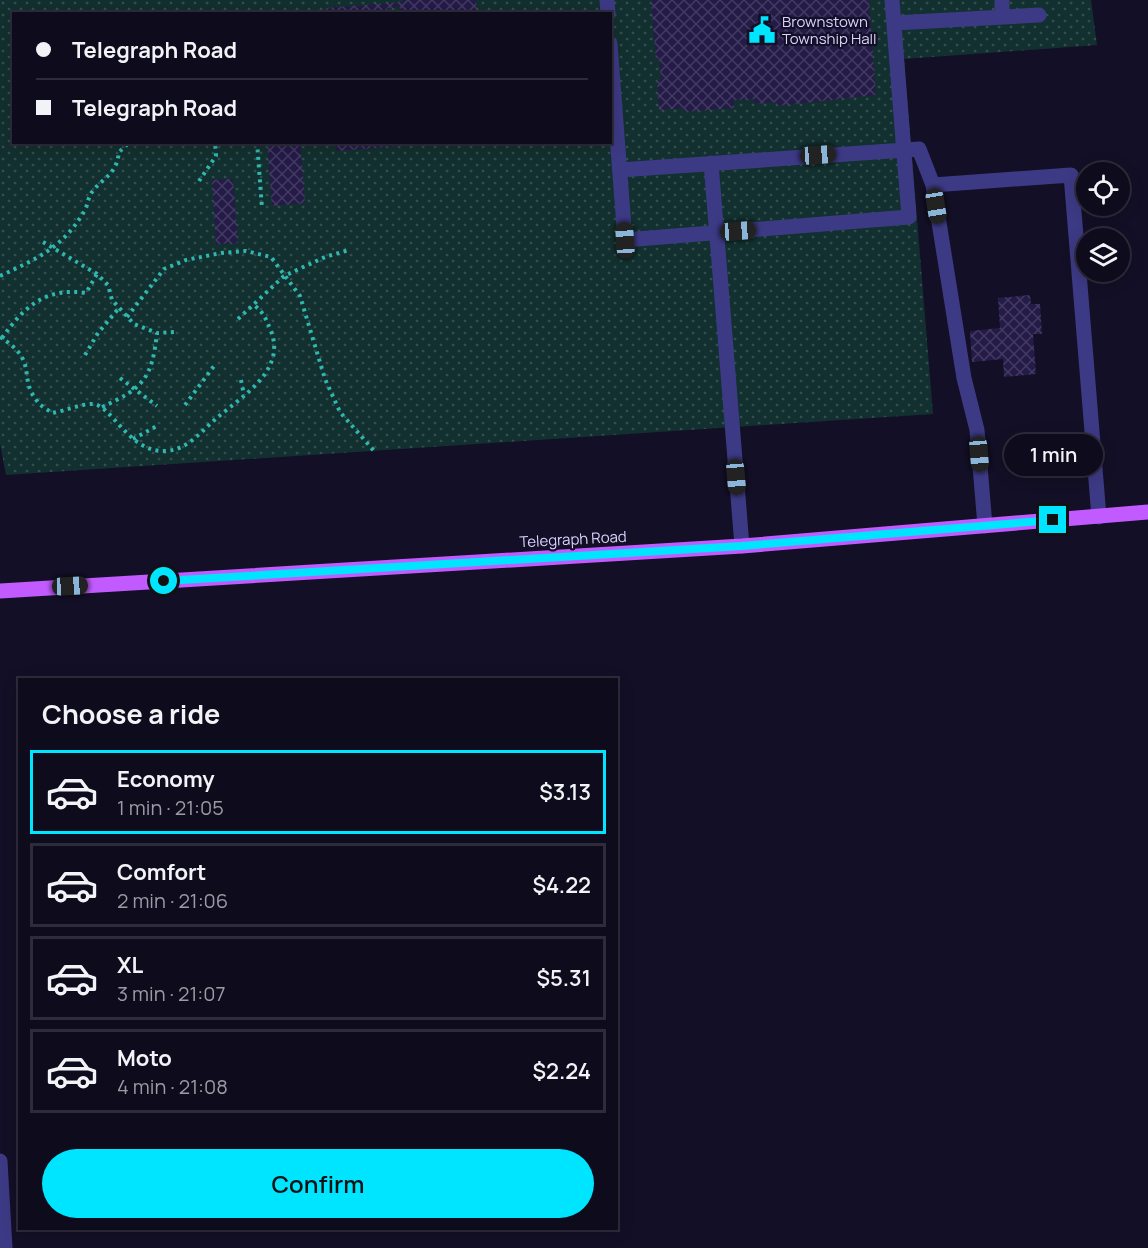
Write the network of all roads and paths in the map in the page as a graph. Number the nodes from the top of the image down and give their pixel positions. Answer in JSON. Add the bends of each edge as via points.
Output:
{"nodes":[{"id":1,"x":892,"y":0,"type":"edge"},
{"id":2,"x":1002,"y":0,"type":"edge"},
{"id":3,"x":1039,"y":15,"type":"dead end"},
{"id":4,"x":1002,"y":17,"type":"junction"},
{"id":5,"x":894,"y":23,"type":"junction"},
{"id":6,"x":612,"y":69,"type":"edge"},
{"id":7,"x":128,"y":144,"type":"edge"},
{"id":8,"x":215,"y":144,"type":"edge"},
{"id":9,"x":257,"y":144,"type":"edge"},
{"id":10,"x":904,"y":149,"type":"junction"},
{"id":11,"x":711,"y":163,"type":"junction"},
{"id":12,"x":620,"y":170,"type":"junction"},
{"id":13,"x":199,"y":182,"type":"dead end"},
{"id":14,"x":933,"y":185,"type":"junction"},
{"id":15,"x":262,"y":208,"type":"dead end"},
{"id":16,"x":716,"y":233,"type":"junction"},
{"id":17,"x":43,"y":242,"type":"dead end"},
{"id":18,"x":54,"y":248,"type":"junction"},
{"id":19,"x":348,"y":250,"type":"dead end"},
{"id":20,"x":97,"y":274,"type":"junction"},
{"id":21,"x":0,"y":276,"type":"edge"},
{"id":22,"x":284,"y":276,"type":"junction"},
{"id":23,"x":254,"y":305,"type":"junction"},
{"id":24,"x":119,"y":308,"type":"junction"},
{"id":25,"x":127,"y":317,"type":"junction"},
{"id":26,"x":238,"y":319,"type":"dead end"},
{"id":27,"x":174,"y":332,"type":"dead end"},
{"id":28,"x":157,"y":333,"type":"junction"},
{"id":29,"x":1,"y":337,"type":"edge"},
{"id":30,"x":85,"y":355,"type":"dead end"},
{"id":31,"x":214,"y":366,"type":"dead end"},
{"id":32,"x":120,"y":378,"type":"dead end"},
{"id":33,"x":242,"y":380,"type":"dead end"},
{"id":34,"x":134,"y":388,"type":"junction"},
{"id":35,"x":245,"y":396,"type":"junction"},
{"id":36,"x":185,"y":405,"type":"dead end"},
{"id":37,"x":158,"y":406,"type":"dead end"},
{"id":38,"x":102,"y":407,"type":"junction"},
{"id":39,"x":157,"y":426,"type":"dead end"},
{"id":40,"x":133,"y":439,"type":"junction"},
{"id":41,"x":375,"y":452,"type":"dead end"},
{"id":42,"x":1148,"y":512,"type":"edge"},
{"id":43,"x":1099,"y":517,"type":"junction"},
{"id":44,"x":985,"y":526,"type":"junction"},
{"id":45,"x":742,"y":546,"type":"junction"},
{"id":46,"x":0,"y":591,"type":"edge"},
{"id":47,"x":0,"y":1161,"type":"edge"},
{"id":48,"x":5,"y":1248,"type":"edge"}],
"edges":[{"from":1,"to":5,"type":"street"},
{"from":2,"to":4,"type":"street"},
{"from":3,"to":4,"type":"street"},
{"from":4,"to":5,"type":"street"},
{"from":5,"to":10,"type":"street"},
{"from":6,"to":12,"type":"street"},
{"from":7,"to":18,"type":"path","via":[[119,152],[118,164],[108,179],[91,193],[86,209]]},
{"from":8,"to":13,"type":"path","via":[[216,156]]},
{"from":9,"to":15,"type":"path"},
{"from":10,"to":11,"type":"street"},
{"from":10,"to":14,"type":"street","via":[[919,149]]},
{"from":10,"to":16,"type":"street","via":[[909,218]]},
{"from":11,"to":12,"type":"street"},
{"from":11,"to":16,"type":"street"},
{"from":12,"to":16,"type":"street","via":[[625,240]]},
{"from":14,"to":43,"type":"street","via":[[1071,175]]},
{"from":14,"to":44,"type":"street","via":[[964,378],[977,430]]},
{"from":16,"to":45,"type":"street"},
{"from":17,"to":18,"type":"path"},
{"from":18,"to":20,"type":"path"},
{"from":18,"to":21,"type":"path"},
{"from":19,"to":22,"type":"path"},
{"from":20,"to":24,"type":"path","via":[[108,285]]},
{"from":20,"to":29,"type":"path","via":[[86,292],[65,290],[44,297],[17,316]]},
{"from":22,"to":23,"type":"path"},
{"from":22,"to":25,"type":"path","via":[[271,256],[246,251],[186,260],[164,269]]},
{"from":22,"to":41,"type":"path","via":[[300,296],[325,379],[340,412]]},
{"from":23,"to":26,"type":"path"},
{"from":23,"to":35,"type":"path","via":[[264,313],[270,328],[274,357],[265,375]]},
{"from":24,"to":25,"type":"path"},
{"from":24,"to":30,"type":"path"},
{"from":25,"to":28,"type":"path"},
{"from":27,"to":28,"type":"path"},
{"from":28,"to":34,"type":"path","via":[[147,378]]},
{"from":29,"to":38,"type":"path","via":[[26,362],[37,402],[52,413],[93,404]]},
{"from":31,"to":36,"type":"path"},
{"from":32,"to":34,"type":"path"},
{"from":33,"to":35,"type":"path"},
{"from":34,"to":37,"type":"path"},
{"from":34,"to":38,"type":"path"},
{"from":35,"to":40,"type":"path","via":[[189,444],[167,451],[147,449]]},
{"from":38,"to":40,"type":"path"},
{"from":39,"to":40,"type":"path"},
{"from":42,"to":43,"type":"main road","name":"Telegraph Road"},
{"from":43,"to":44,"type":"main road","name":"Telegraph Road"},
{"from":44,"to":45,"type":"main road","name":"Telegraph Road"},
{"from":45,"to":46,"type":"main road","name":"Telegraph Road"},
{"from":47,"to":48,"type":"street"}]}
